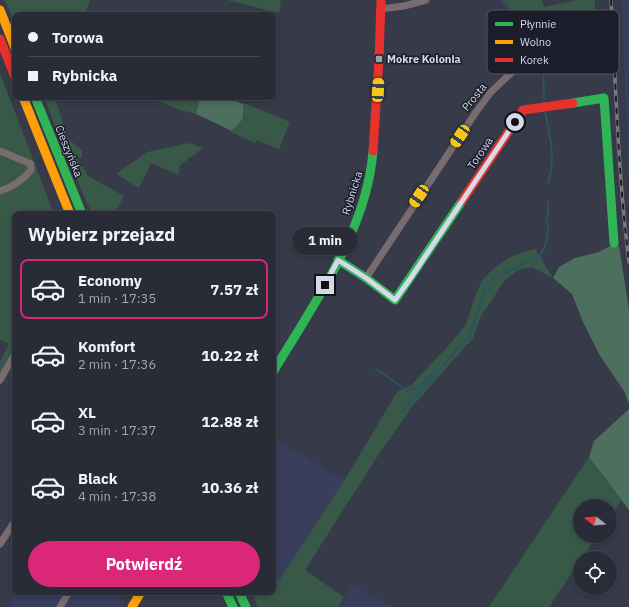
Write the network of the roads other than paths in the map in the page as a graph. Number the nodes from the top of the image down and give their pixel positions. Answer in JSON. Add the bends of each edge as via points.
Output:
{"nodes":[{"id":1,"x":426,"y":0,"type":"edge"},
{"id":2,"x":381,"y":4,"type":"edge"},
{"id":3,"x":0,"y":10,"type":"edge"},
{"id":4,"x":0,"y":39,"type":"edge"},
{"id":5,"x":12,"y":40,"type":"edge"},
{"id":6,"x":12,"y":69,"type":"edge"},
{"id":7,"x":511,"y":74,"type":"edge"},
{"id":8,"x":24,"y":100,"type":"edge"},
{"id":9,"x":36,"y":100,"type":"edge"},
{"id":10,"x":0,"y":151,"type":"edge"},
{"id":11,"x":0,"y":191,"type":"edge"},
{"id":12,"x":69,"y":211,"type":"edge"},
{"id":13,"x":81,"y":211,"type":"edge"},
{"id":14,"x":614,"y":243,"type":"dead end"},
{"id":15,"x":338,"y":260,"type":"junction"},
{"id":16,"x":366,"y":278,"type":"junction"},
{"id":17,"x":12,"y":359,"type":"edge"},
{"id":18,"x":276,"y":367,"type":"edge"},
{"id":19,"x":0,"y":380,"type":"edge"},
{"id":20,"x":12,"y":526,"type":"edge"},
{"id":21,"x":0,"y":544,"type":"edge"},
{"id":22,"x":67,"y":595,"type":"edge"},
{"id":23,"x":139,"y":595,"type":"edge"},
{"id":24,"x":227,"y":595,"type":"edge"},
{"id":25,"x":240,"y":595,"type":"edge"},
{"id":26,"x":60,"y":607,"type":"edge"},
{"id":27,"x":132,"y":607,"type":"edge"},
{"id":28,"x":233,"y":607,"type":"edge"},
{"id":29,"x":246,"y":607,"type":"edge"}],
"edges":[{"from":1,"to":2,"type":"street","via":[[404,6]]},
{"from":2,"to":15,"type":"street","name":"Rybnicka","via":[[372,168],[358,216]]},
{"from":3,"to":5,"type":"street"},
{"from":4,"to":6,"type":"street"},
{"from":7,"to":16,"type":"street","name":"Prosta","via":[[491,92],[476,112]]},
{"from":8,"to":12,"type":"street","name":"Cieszyńska"},
{"from":9,"to":13,"type":"street","name":"Cieszyńska"},
{"from":10,"to":11,"type":"street","via":[[31,164],[31,170],[23,180],[11,188]]},
{"from":14,"to":16,"type":"street","name":"Torowa","via":[[604,98],[523,110],[395,300]]},
{"from":15,"to":16,"type":"street","name":"Torowa"},
{"from":15,"to":18,"type":"street","name":"Rybnicka"},
{"from":17,"to":19,"type":"street"},
{"from":20,"to":21,"type":"street"},
{"from":22,"to":26,"type":"street"},
{"from":23,"to":27,"type":"street"},
{"from":24,"to":28,"type":"street"},
{"from":25,"to":29,"type":"street"}]}
